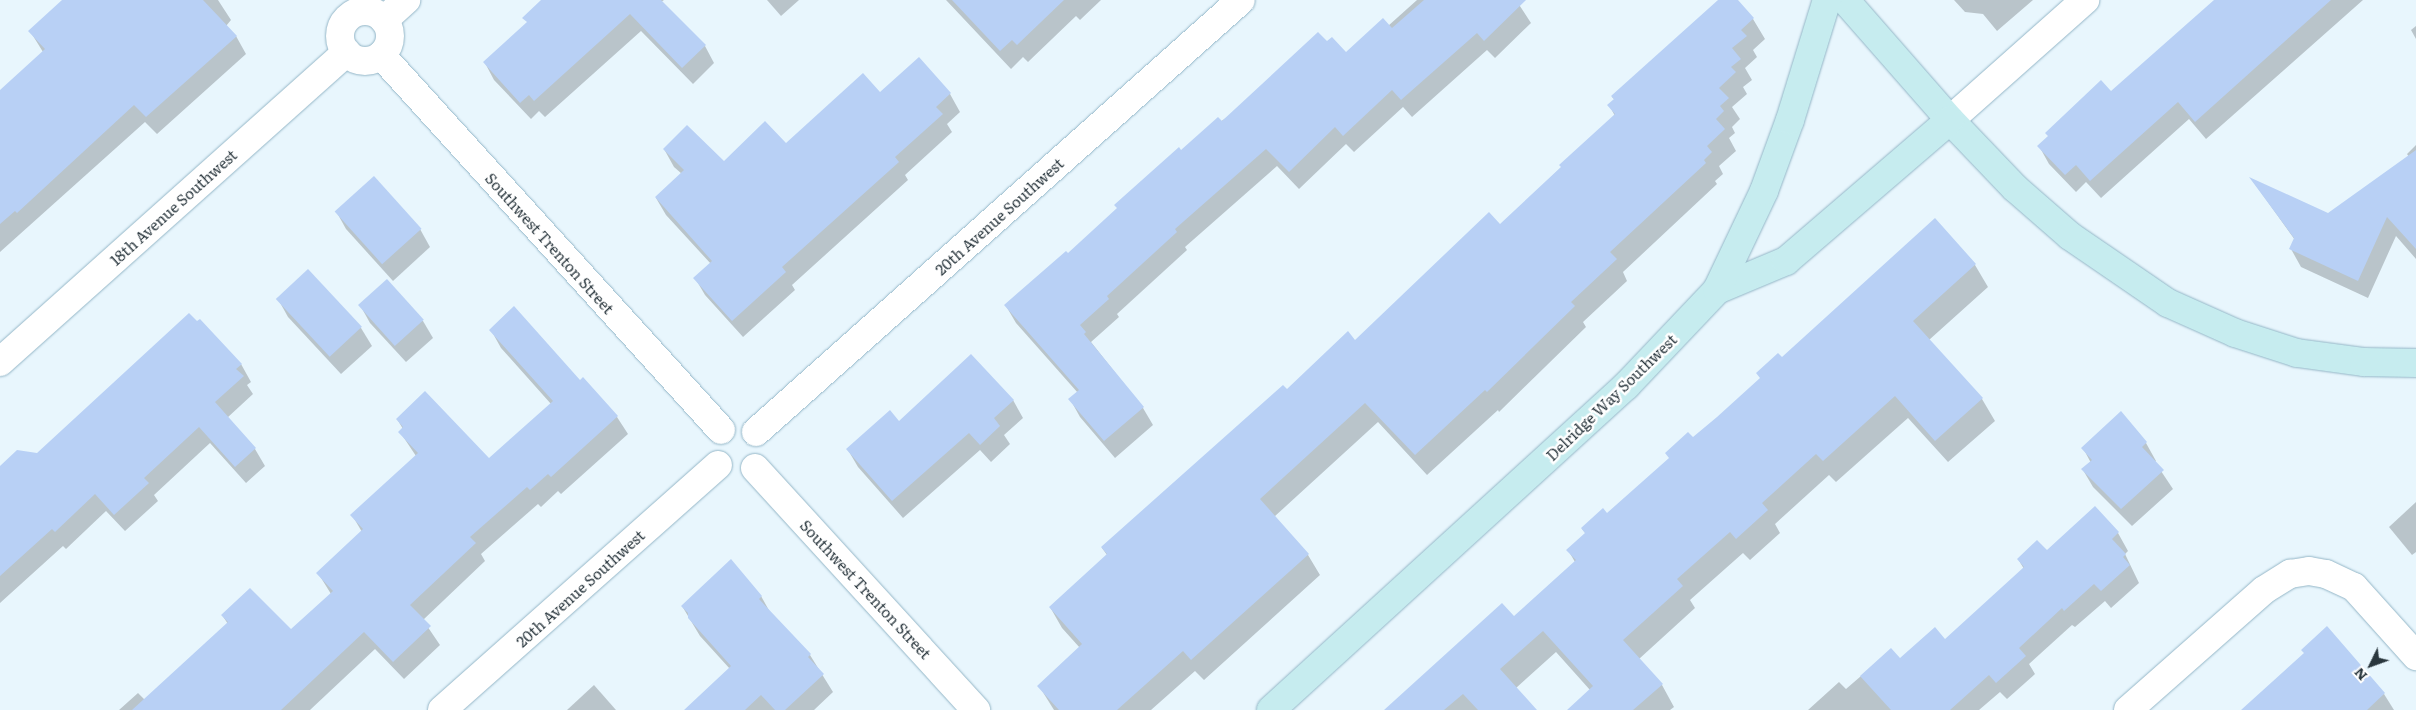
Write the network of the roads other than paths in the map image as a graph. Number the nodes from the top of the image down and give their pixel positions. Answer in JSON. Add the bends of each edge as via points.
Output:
{"nodes":[{"id":1,"x":406,"y":0,"type":"edge"},
{"id":2,"x":1241,"y":0,"type":"edge"},
{"id":3,"x":1827,"y":0,"type":"edge"},
{"id":4,"x":1845,"y":0,"type":"edge"},
{"id":5,"x":2085,"y":0,"type":"edge"},
{"id":6,"x":340,"y":9,"type":"edge"},
{"id":7,"x":384,"y":20,"type":"junction"},
{"id":8,"x":347,"y":52,"type":"junction"},
{"id":9,"x":381,"y":54,"type":"junction"},
{"id":10,"x":1950,"y":120,"type":"junction"},
{"id":11,"x":1717,"y":290,"type":"junction"},
{"id":12,"x":0,"y":362,"type":"edge"},
{"id":13,"x":2416,"y":363,"type":"edge"},
{"id":14,"x":721,"y":430,"type":"junction"},
{"id":15,"x":756,"y":432,"type":"junction"},
{"id":16,"x":718,"y":465,"type":"junction"},
{"id":17,"x":755,"y":468,"type":"junction"},
{"id":18,"x":2416,"y":656,"type":"edge"},
{"id":19,"x":442,"y":710,"type":"edge"},
{"id":20,"x":976,"y":710,"type":"edge"},
{"id":21,"x":1271,"y":710,"type":"edge"},
{"id":22,"x":2128,"y":710,"type":"edge"}],
"edges":[{"from":1,"to":7,"type":"street"},
{"from":2,"to":15,"type":"street","name":"20th Avenue Southwest"},
{"from":3,"to":11,"type":"main road","name":"Delridge Way Southwest","via":[[1764,191]]},
{"from":4,"to":10,"type":"main road"},
{"from":5,"to":10,"type":"street"},
{"from":6,"to":7,"type":"street","via":[[375,12]]},
{"from":6,"to":8,"type":"street","via":[[340,37]]},
{"from":7,"to":9,"type":"street","via":[[390,30],[390,38]]},
{"from":8,"to":9,"type":"street","via":[[361,60],[370,60]]},
{"from":8,"to":12,"type":"street","name":"18th Avenue Southwest"},
{"from":9,"to":14,"type":"street","name":"Southwest Trenton Street"},
{"from":10,"to":11,"type":"main road","via":[[1786,261]]},
{"from":10,"to":13,"type":"main road","via":[[2015,188],[2070,236],[2168,303],[2236,333],[2297,353],[2364,362]]},
{"from":11,"to":21,"type":"main road","name":"Delridge Way Southwest","via":[[1626,386]]},
{"from":14,"to":15,"type":"street","via":[[738,424],[748,425]]},
{"from":14,"to":16,"type":"street","via":[[712,448]]},
{"from":15,"to":17,"type":"street","via":[[763,445],[763,454]]},
{"from":16,"to":17,"type":"street","via":[[738,474]]},
{"from":16,"to":19,"type":"street","name":"20th Avenue Southwest"},
{"from":17,"to":20,"type":"street","name":"Southwest Trenton Street"},
{"from":18,"to":22,"type":"street","via":[[2354,587],[2326,574],[2309,571],[2290,574],[2264,590]]}]}
